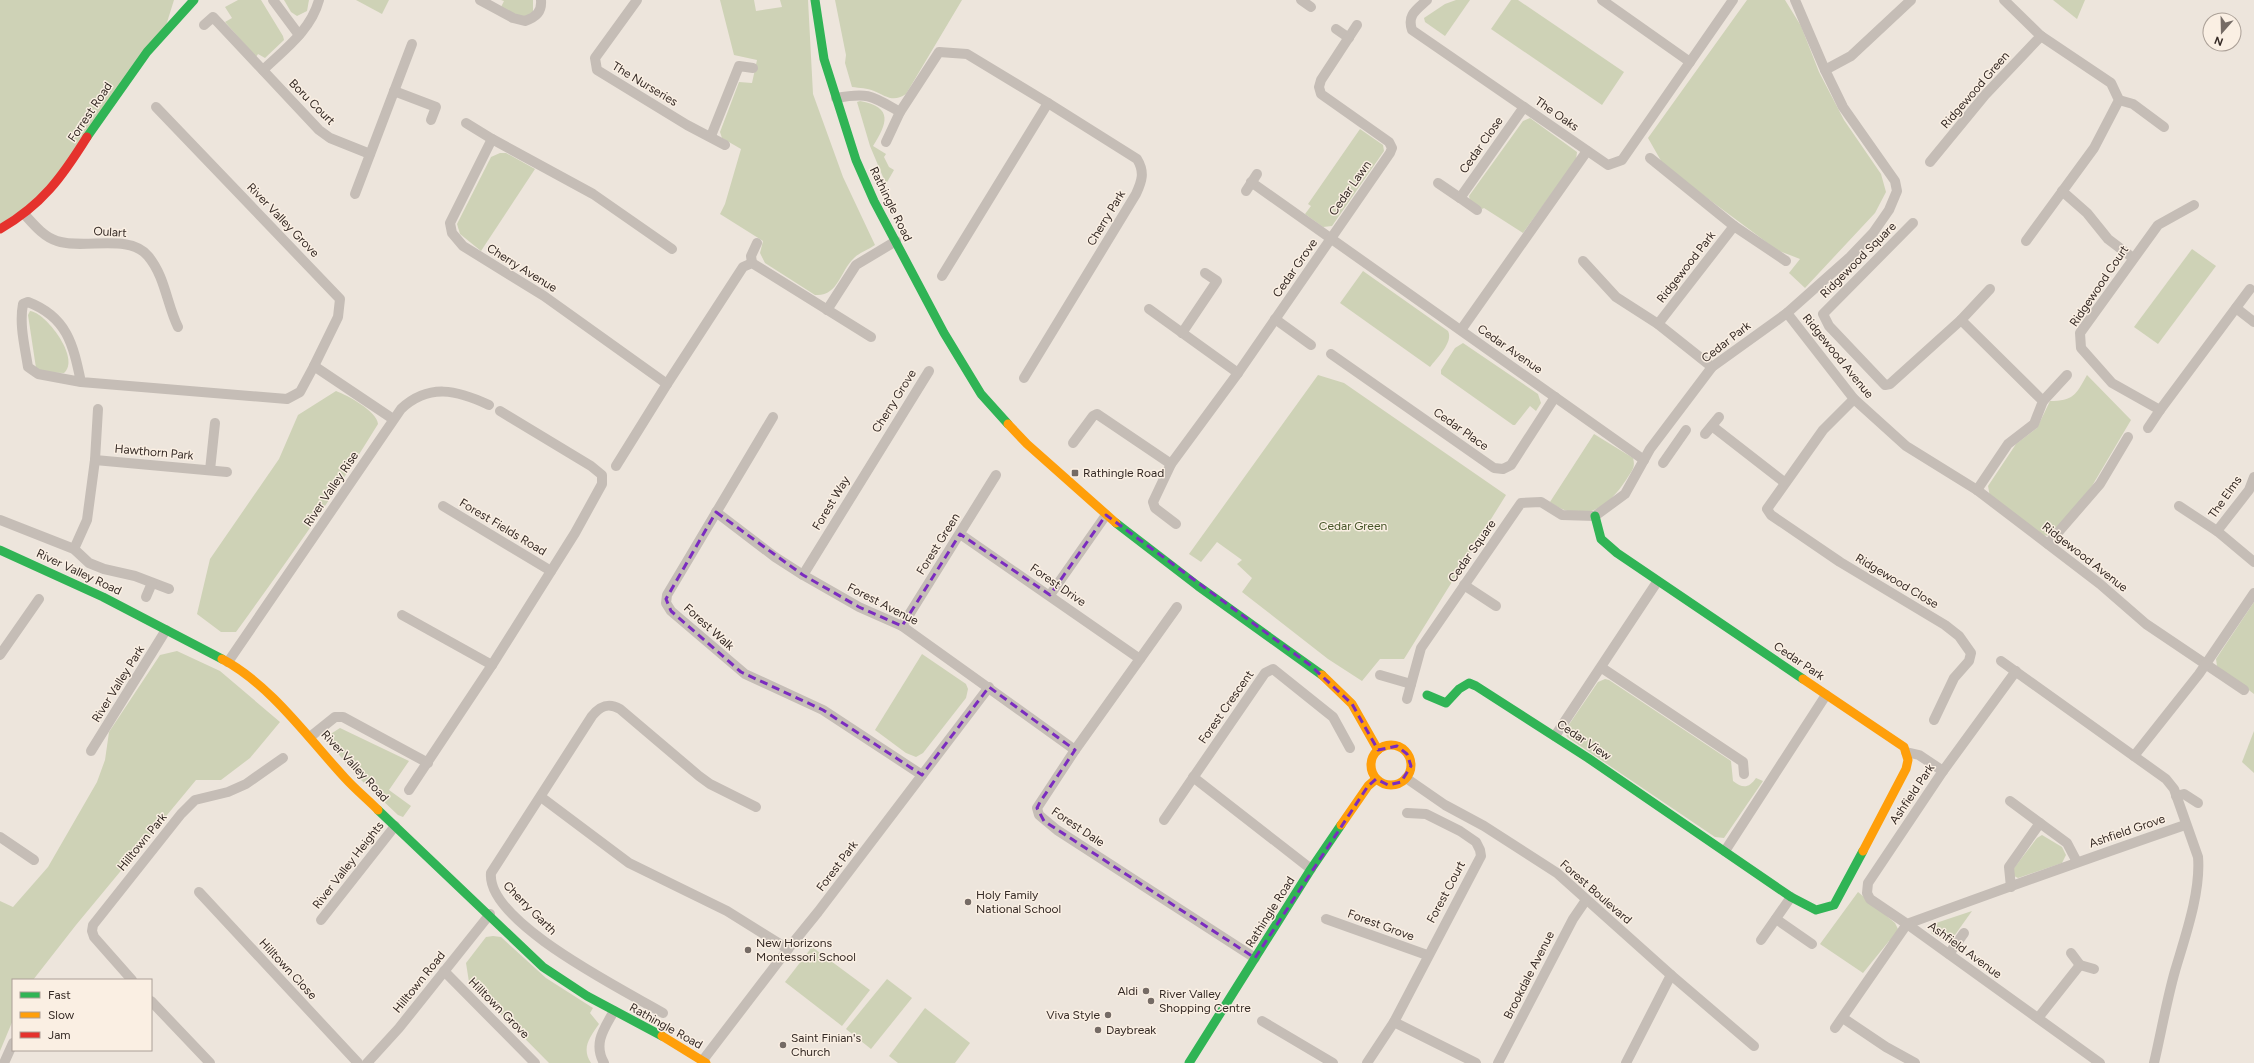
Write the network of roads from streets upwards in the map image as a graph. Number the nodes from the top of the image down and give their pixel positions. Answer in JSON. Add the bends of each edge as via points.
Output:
{"nodes":[{"id":1,"x":194,"y":0,"type":"edge"},
{"id":2,"x":273,"y":0,"type":"edge"},
{"id":3,"x":319,"y":0,"type":"edge"},
{"id":4,"x":480,"y":0,"type":"edge"},
{"id":5,"x":541,"y":0,"type":"edge"},
{"id":6,"x":637,"y":0,"type":"edge"},
{"id":7,"x":815,"y":0,"type":"edge"},
{"id":8,"x":1301,"y":0,"type":"edge"},
{"id":9,"x":1427,"y":0,"type":"edge"},
{"id":10,"x":1602,"y":0,"type":"edge"},
{"id":11,"x":1733,"y":0,"type":"edge"},
{"id":12,"x":1795,"y":0,"type":"edge"},
{"id":13,"x":1911,"y":0,"type":"edge"},
{"id":14,"x":2004,"y":0,"type":"edge"},
{"id":15,"x":1311,"y":6,"type":"dead end"},
{"id":16,"x":204,"y":25,"type":"dead end"},
{"id":17,"x":1357,"y":25,"type":"dead end"},
{"id":18,"x":1336,"y":28,"type":"dead end"},
{"id":19,"x":300,"y":35,"type":"junction"},
{"id":20,"x":2041,"y":36,"type":"junction"},
{"id":21,"x":1349,"y":38,"type":"junction"},
{"id":22,"x":412,"y":44,"type":"dead end"},
{"id":23,"x":1690,"y":62,"type":"junction"},
{"id":24,"x":753,"y":68,"type":"dead end"},
{"id":25,"x":264,"y":70,"type":"junction"},
{"id":26,"x":1825,"y":70,"type":"junction"},
{"id":27,"x":394,"y":91,"type":"junction"},
{"id":28,"x":836,"y":98,"type":"junction"},
{"id":29,"x":2119,"y":100,"type":"junction"},
{"id":30,"x":1048,"y":103,"type":"junction"},
{"id":31,"x":156,"y":107,"type":"dead end"},
{"id":32,"x":1524,"y":107,"type":"junction"},
{"id":33,"x":900,"y":112,"type":"junction"},
{"id":34,"x":431,"y":120,"type":"dead end"},
{"id":35,"x":466,"y":123,"type":"dead end"},
{"id":36,"x":2164,"y":127,"type":"dead end"},
{"id":37,"x":711,"y":136,"type":"junction"},
{"id":38,"x":492,"y":139,"type":"junction"},
{"id":39,"x":886,"y":142,"type":"dead end"},
{"id":40,"x":725,"y":145,"type":"dead end"},
{"id":41,"x":1587,"y":151,"type":"junction"},
{"id":42,"x":370,"y":154,"type":"junction"},
{"id":43,"x":1650,"y":158,"type":"dead end"},
{"id":44,"x":1930,"y":162,"type":"dead end"},
{"id":45,"x":1251,"y":183,"type":"dead end"},
{"id":46,"x":1438,"y":183,"type":"dead end"},
{"id":47,"x":2062,"y":191,"type":"junction"},
{"id":48,"x":355,"y":194,"type":"dead end"},
{"id":49,"x":1460,"y":198,"type":"junction"},
{"id":50,"x":2194,"y":205,"type":"dead end"},
{"id":51,"x":1477,"y":210,"type":"dead end"},
{"id":52,"x":25,"y":215,"type":"junction"},
{"id":53,"x":1913,"y":223,"type":"dead end"},
{"id":54,"x":1734,"y":226,"type":"junction"},
{"id":55,"x":0,"y":229,"type":"edge"},
{"id":56,"x":1331,"y":238,"type":"junction"},
{"id":57,"x":2026,"y":241,"type":"dead end"},
{"id":58,"x":896,"y":242,"type":"junction"},
{"id":59,"x":758,"y":243,"type":"dead end"},
{"id":60,"x":672,"y":249,"type":"dead end"},
{"id":61,"x":2134,"y":258,"type":"junction"},
{"id":62,"x":1583,"y":261,"type":"dead end"},
{"id":63,"x":1786,"y":261,"type":"dead end"},
{"id":64,"x":752,"y":263,"type":"junction"},
{"id":65,"x":1206,"y":273,"type":"dead end"},
{"id":66,"x":942,"y":276,"type":"dead end"},
{"id":67,"x":1990,"y":289,"type":"dead end"},
{"id":68,"x":2250,"y":289,"type":"dead end"},
{"id":69,"x":2236,"y":308,"type":"junction"},
{"id":70,"x":1149,"y":309,"type":"dead end"},
{"id":71,"x":827,"y":310,"type":"junction"},
{"id":72,"x":1787,"y":312,"type":"junction"},
{"id":73,"x":1275,"y":319,"type":"junction"},
{"id":74,"x":1961,"y":320,"type":"junction"},
{"id":75,"x":2254,"y":322,"type":"edge"},
{"id":76,"x":1658,"y":324,"type":"junction"},
{"id":77,"x":178,"y":327,"type":"dead end"},
{"id":78,"x":1461,"y":330,"type":"junction"},
{"id":79,"x":1182,"y":333,"type":"junction"},
{"id":80,"x":871,"y":337,"type":"dead end"},
{"id":81,"x":1311,"y":345,"type":"dead end"},
{"id":82,"x":1331,"y":354,"type":"dead end"},
{"id":83,"x":314,"y":366,"type":"junction"},
{"id":84,"x":1712,"y":367,"type":"junction"},
{"id":85,"x":929,"y":371,"type":"dead end"},
{"id":86,"x":1238,"y":373,"type":"junction"},
{"id":87,"x":2067,"y":375,"type":"dead end"},
{"id":88,"x":1024,"y":378,"type":"dead end"},
{"id":89,"x":81,"y":382,"type":"junction"},
{"id":90,"x":667,"y":384,"type":"junction"},
{"id":91,"x":1555,"y":397,"type":"junction"},
{"id":92,"x":1854,"y":399,"type":"junction"},
{"id":93,"x":2043,"y":401,"type":"junction"},
{"id":94,"x":489,"y":405,"type":"dead end"},
{"id":95,"x":98,"y":409,"type":"dead end"},
{"id":96,"x":2160,"y":410,"type":"junction"},
{"id":97,"x":500,"y":411,"type":"dead end"},
{"id":98,"x":773,"y":417,"type":"dead end"},
{"id":99,"x":1719,"y":417,"type":"dead end"},
{"id":100,"x":393,"y":419,"type":"junction"},
{"id":101,"x":215,"y":423,"type":"dead end"},
{"id":102,"x":2148,"y":428,"type":"dead end"},
{"id":103,"x":1686,"y":430,"type":"dead end"},
{"id":104,"x":1659,"y":437,"type":"junction"},
{"id":105,"x":2128,"y":437,"type":"dead end"},
{"id":106,"x":1073,"y":443,"type":"dead end"},
{"id":107,"x":882,"y":444,"type":"joint"},
{"id":108,"x":1674,"y":447,"type":"junction"},
{"id":109,"x":95,"y":460,"type":"junction"},
{"id":110,"x":1644,"y":460,"type":"junction"},
{"id":111,"x":1663,"y":463,"type":"dead end"},
{"id":112,"x":1171,"y":464,"type":"junction"},
{"id":113,"x":616,"y":466,"type":"dead end"},
{"id":114,"x":210,"y":470,"type":"junction"},
{"id":115,"x":227,"y":472,"type":"dead end"},
{"id":116,"x":996,"y":475,"type":"dead end"},
{"id":117,"x":2254,"y":477,"type":"edge"},
{"id":118,"x":1784,"y":482,"type":"junction"},
{"id":119,"x":1977,"y":490,"type":"junction"},
{"id":120,"x":443,"y":506,"type":"dead end"},
{"id":121,"x":2179,"y":506,"type":"dead end"},
{"id":122,"x":716,"y":512,"type":"junction"},
{"id":123,"x":1106,"y":515,"type":"junction"},
{"id":124,"x":1595,"y":516,"type":"junction"},
{"id":125,"x":0,"y":520,"type":"edge"},
{"id":126,"x":1176,"y":524,"type":"dead end"},
{"id":127,"x":2217,"y":531,"type":"junction"},
{"id":128,"x":960,"y":534,"type":"junction"},
{"id":129,"x":2048,"y":544,"type":"junction"},
{"id":130,"x":74,"y":549,"type":"junction"},
{"id":131,"x":0,"y":550,"type":"edge"},
{"id":132,"x":2254,"y":562,"type":"edge"},
{"id":133,"x":550,"y":571,"type":"junction"},
{"id":134,"x":803,"y":575,"type":"junction"},
{"id":135,"x":1657,"y":582,"type":"junction"},
{"id":136,"x":152,"y":583,"type":"junction"},
{"id":137,"x":1464,"y":585,"type":"junction"},
{"id":138,"x":169,"y":589,"type":"dead end"},
{"id":139,"x":2254,"y":593,"type":"edge"},
{"id":140,"x":1050,"y":595,"type":"junction"},
{"id":141,"x":146,"y":597,"type":"dead end"},
{"id":142,"x":39,"y":599,"type":"dead end"},
{"id":143,"x":1496,"y":606,"type":"dead end"},
{"id":144,"x":1177,"y":607,"type":"dead end"},
{"id":145,"x":402,"y":615,"type":"dead end"},
{"id":146,"x":902,"y":626,"type":"junction"},
{"id":147,"x":166,"y":630,"type":"junction"},
{"id":148,"x":0,"y":655,"type":"edge"},
{"id":149,"x":1140,"y":658,"type":"junction"},
{"id":150,"x":2001,"y":661,"type":"dead end"},
{"id":151,"x":228,"y":662,"type":"junction"},
{"id":152,"x":2204,"y":664,"type":"junction"},
{"id":153,"x":492,"y":666,"type":"junction"},
{"id":154,"x":1602,"y":668,"type":"junction"},
{"id":155,"x":2016,"y":671,"type":"junction"},
{"id":156,"x":1380,"y":676,"type":"dead end"},
{"id":157,"x":1411,"y":684,"type":"junction"},
{"id":158,"x":989,"y":687,"type":"junction"},
{"id":159,"x":2244,"y":690,"type":"dead end"},
{"id":160,"x":1427,"y":695,"type":"dead end"},
{"id":161,"x":1826,"y":695,"type":"junction"},
{"id":162,"x":1407,"y":699,"type":"dead end"},
{"id":163,"x":1934,"y":720,"type":"dead end"},
{"id":164,"x":1555,"y":736,"type":"junction"},
{"id":165,"x":310,"y":737,"type":"junction"},
{"id":166,"x":1350,"y":748,"type":"dead end"},
{"id":167,"x":1075,"y":750,"type":"junction"},
{"id":168,"x":1378,"y":750,"type":"junction"},
{"id":169,"x":91,"y":752,"type":"dead end"},
{"id":170,"x":1906,"y":752,"type":"junction"},
{"id":171,"x":2134,"y":756,"type":"junction"},
{"id":172,"x":283,"y":758,"type":"dead end"},
{"id":173,"x":428,"y":763,"type":"junction"},
{"id":174,"x":1943,"y":771,"type":"junction"},
{"id":175,"x":1744,"y":774,"type":"dead end"},
{"id":176,"x":922,"y":775,"type":"junction"},
{"id":177,"x":1193,"y":777,"type":"junction"},
{"id":178,"x":1376,"y":778,"type":"junction"},
{"id":179,"x":1406,"y":778,"type":"junction"},
{"id":180,"x":409,"y":790,"type":"dead end"},
{"id":181,"x":2176,"y":796,"type":"junction"},
{"id":182,"x":541,"y":797,"type":"junction"},
{"id":183,"x":2010,"y":801,"type":"dead end"},
{"id":184,"x":2198,"y":803,"type":"dead end"},
{"id":185,"x":756,"y":807,"type":"dead end"},
{"id":186,"x":1407,"y":813,"type":"dead end"},
{"id":187,"x":1164,"y":820,"type":"dead end"},
{"id":188,"x":2040,"y":823,"type":"junction"},
{"id":189,"x":2185,"y":825,"type":"junction"},
{"id":190,"x":395,"y":826,"type":"junction"},
{"id":191,"x":0,"y":837,"type":"edge"},
{"id":192,"x":1725,"y":852,"type":"junction"},
{"id":193,"x":34,"y":860,"type":"dead end"},
{"id":194,"x":2077,"y":862,"type":"junction"},
{"id":195,"x":1311,"y":869,"type":"junction"},
{"id":196,"x":2011,"y":887,"type":"junction"},
{"id":197,"x":199,"y":892,"type":"dead end"},
{"id":198,"x":1791,"y":897,"type":"junction"},
{"id":199,"x":1586,"y":900,"type":"junction"},
{"id":200,"x":490,"y":914,"type":"junction"},
{"id":201,"x":1326,"y":919,"type":"dead end"},
{"id":202,"x":1776,"y":919,"type":"junction"},
{"id":203,"x":321,"y":920,"type":"dead end"},
{"id":204,"x":1907,"y":924,"type":"junction"},
{"id":205,"x":1964,"y":933,"type":"dead end"},
{"id":206,"x":1761,"y":940,"type":"dead end"},
{"id":207,"x":1812,"y":944,"type":"dead end"},
{"id":208,"x":788,"y":949,"type":"junction"},
{"id":209,"x":2071,"y":953,"type":"dead end"},
{"id":210,"x":1949,"y":954,"type":"junction"},
{"id":211,"x":1427,"y":955,"type":"junction"},
{"id":212,"x":1255,"y":958,"type":"junction"},
{"id":213,"x":2080,"y":965,"type":"junction"},
{"id":214,"x":2094,"y":969,"type":"dead end"},
{"id":215,"x":444,"y":971,"type":"junction"},
{"id":216,"x":1671,"y":975,"type":"junction"},
{"id":217,"x":131,"y":979,"type":"edge"},
{"id":218,"x":152,"y":1002,"type":"edge"},
{"id":219,"x":614,"y":1011,"type":"junction"},
{"id":220,"x":663,"y":1013,"type":"dead end"},
{"id":221,"x":1843,"y":1018,"type":"junction"},
{"id":222,"x":2038,"y":1018,"type":"junction"},
{"id":223,"x":1262,"y":1021,"type":"dead end"},
{"id":224,"x":1394,"y":1022,"type":"junction"},
{"id":225,"x":1835,"y":1028,"type":"dead end"},
{"id":226,"x":12,"y":1045,"type":"edge"},
{"id":227,"x":1754,"y":1046,"type":"dead end"},
{"id":228,"x":704,"y":1061,"type":"edge"},
{"id":229,"x":4,"y":1063,"type":"edge"},
{"id":230,"x":210,"y":1063,"type":"edge"},
{"id":231,"x":358,"y":1063,"type":"edge"},
{"id":232,"x":366,"y":1063,"type":"edge"},
{"id":233,"x":536,"y":1063,"type":"edge"},
{"id":234,"x":604,"y":1063,"type":"edge"},
{"id":235,"x":1189,"y":1063,"type":"edge"},
{"id":236,"x":1334,"y":1063,"type":"edge"},
{"id":237,"x":1367,"y":1063,"type":"edge"},
{"id":238,"x":1476,"y":1063,"type":"edge"},
{"id":239,"x":1498,"y":1063,"type":"edge"},
{"id":240,"x":1626,"y":1063,"type":"edge"},
{"id":241,"x":1915,"y":1063,"type":"edge"},
{"id":242,"x":2100,"y":1063,"type":"edge"},
{"id":243,"x":2154,"y":1063,"type":"edge"}],
"edges":[{"from":1,"to":52,"type":"street","name":"Forrest Road","via":[[175,17],[131,74],[60,177],[40,202]]},
{"from":2,"to":19,"type":"street"},
{"from":3,"to":19,"type":"street","via":[[315,14]]},
{"from":4,"to":5,"type":"street","via":[[513,18],[525,21],[538,14]]},
{"from":6,"to":37,"type":"street","name":"The Nurseries","via":[[595,58],[597,70],[687,125]]},
{"from":7,"to":28,"type":"street","name":"Rathingle Road","via":[[824,59]]},
{"from":8,"to":15,"type":"street"},
{"from":9,"to":32,"type":"street","name":"The Oaks","via":[[1411,14],[1412,30]]},
{"from":10,"to":23,"type":"street"},
{"from":11,"to":23,"type":"street","name":"The Oaks"},
{"from":12,"to":26,"type":"street","name":"Ridgewood Avenue"},
{"from":13,"to":26,"type":"street","via":[[1851,56]]},
{"from":14,"to":20,"type":"street"},
{"from":16,"to":25,"type":"street","name":"Boru Court","via":[[213,17]]},
{"from":17,"to":21,"type":"street","name":"Cedar Lawn"},
{"from":18,"to":21,"type":"street"},
{"from":19,"to":25,"type":"street"},
{"from":20,"to":29,"type":"street","via":[[2111,83]]},
{"from":20,"to":44,"type":"street","name":"Ridgewood Green","via":[[1985,95]]},
{"from":21,"to":56,"type":"street","name":"Cedar Lawn","via":[[1321,80],[1321,94],[1389,142],[1392,148]]},
{"from":22,"to":27,"type":"street"},
{"from":23,"to":41,"type":"street","name":"The Oaks","via":[[1622,160],[1608,165]]},
{"from":24,"to":37,"type":"street","via":[[739,66]]},
{"from":25,"to":42,"type":"street","name":"Boru Court","via":[[319,130],[330,138]]},
{"from":26,"to":72,"type":"street","name":"Ridgewood Avenue","via":[[1843,108],[1895,181],[1897,191],[1889,210],[1873,233],[1850,257]]},
{"from":27,"to":34,"type":"street","via":[[436,107]]},
{"from":27,"to":42,"type":"street"},
{"from":28,"to":33,"type":"street","via":[[866,95]]},
{"from":28,"to":58,"type":"street","name":"Rathingle Road","via":[[856,160]]},
{"from":29,"to":36,"type":"street","via":[[2133,104]]},
{"from":29,"to":47,"type":"street","via":[[2094,148]]},
{"from":30,"to":33,"type":"street","name":"Cherry Park","via":[[967,54],[939,52]]},
{"from":30,"to":66,"type":"street"},
{"from":30,"to":88,"type":"street","name":"Cherry Park","via":[[1137,159],[1143,179]]},
{"from":31,"to":83,"type":"street","name":"River Valley Grove","via":[[340,299],[338,317]]},
{"from":32,"to":41,"type":"street","name":"The Oaks"},
{"from":32,"to":49,"type":"street","name":"Cedar Close"},
{"from":33,"to":39,"type":"street","name":"Cherry Park"},
{"from":35,"to":38,"type":"street"},
{"from":37,"to":40,"type":"street","name":"The Nurseries"},
{"from":38,"to":60,"type":"street","via":[[593,194]]},
{"from":38,"to":90,"type":"street","name":"Cherry Avenue","via":[[451,219],[450,229],[457,240],[484,261],[544,296]]},
{"from":41,"to":78,"type":"street","name":"Cedar Avenue"},
{"from":42,"to":48,"type":"street"},
{"from":43,"to":54,"type":"street"},
{"from":45,"to":56,"type":"street","name":"Cedar Grove"},
{"from":46,"to":49,"type":"street"},
{"from":47,"to":57,"type":"street"},
{"from":47,"to":61,"type":"street","via":[[2087,213],[2108,239]]},
{"from":49,"to":51,"type":"street"},
{"from":50,"to":61,"type":"street","name":"Ridgewood Court","via":[[2158,225]]},
{"from":52,"to":55,"type":"street","name":"Forrest Road"},
{"from":52,"to":77,"type":"street","name":"Oulart","via":[[42,232],[57,241],[133,246],[148,256],[158,272]]},
{"from":53,"to":74,"type":"street","name":"Ridgewood Square","via":[[1823,314],[1829,326],[1885,384],[1890,384]]},
{"from":54,"to":63,"type":"street"},
{"from":54,"to":76,"type":"street","name":"Ridgewood Park"},
{"from":56,"to":73,"type":"street","name":"Cedar Grove"},
{"from":56,"to":78,"type":"street"},
{"from":58,"to":71,"type":"street","via":[[856,265]]},
{"from":58,"to":123,"type":"street","name":"Rathingle Road","via":[[981,394],[1027,444]]},
{"from":59,"to":64,"type":"street","via":[[750,256]]},
{"from":61,"to":96,"type":"street","name":"Ridgewood Court","via":[[2080,333],[2081,348],[2112,384]]},
{"from":62,"to":76,"type":"street","via":[[1616,297]]},
{"from":64,"to":71,"type":"street"},
{"from":64,"to":90,"type":"street","via":[[743,267]]},
{"from":65,"to":79,"type":"street","via":[[1216,281]]},
{"from":67,"to":74,"type":"street","name":"Ridgewood Square"},
{"from":68,"to":69,"type":"street"},
{"from":69,"to":75,"type":"street"},
{"from":69,"to":96,"type":"street"},
{"from":70,"to":79,"type":"street"},
{"from":71,"to":80,"type":"street"},
{"from":72,"to":84,"type":"street","name":"Cedar Park"},
{"from":72,"to":92,"type":"street","name":"Ridgewood Avenue"},
{"from":73,"to":81,"type":"street"},
{"from":73,"to":86,"type":"street","name":"Cedar Grove"},
{"from":74,"to":93,"type":"street"},
{"from":76,"to":84,"type":"street"},
{"from":78,"to":91,"type":"street","name":"Cedar Avenue"},
{"from":79,"to":86,"type":"street"},
{"from":82,"to":91,"type":"street","name":"Cedar Place","via":[[1494,468],[1503,469],[1511,465]]},
{"from":83,"to":89,"type":"street","name":"River Valley Grove","via":[[300,392],[287,399]]},
{"from":83,"to":100,"type":"street"},
{"from":84,"to":104,"type":"street","name":"Cedar Park"},
{"from":85,"to":107,"type":"street","name":"Cherry Grove"},
{"from":86,"to":112,"type":"street","name":"Cedar Grove"},
{"from":87,"to":93,"type":"street"},
{"from":89,"to":89,"type":"street","name":"River Valley Grove","via":[[38,374],[28,367],[21,313],[23,304],[28,302],[42,308],[65,330],[75,353]]},
{"from":90,"to":113,"type":"street"},
{"from":91,"to":110,"type":"street","name":"Cedar Avenue"},
{"from":92,"to":118,"type":"street","name":"Ridgewood Close","via":[[1823,430]]},
{"from":92,"to":119,"type":"street","name":"Ridgewood Avenue","via":[[1906,446]]},
{"from":93,"to":119,"type":"street","via":[[2034,424],[2008,444]]},
{"from":94,"to":100,"type":"street","name":"River Valley Rise","via":[[454,392],[431,392],[408,402]]},
{"from":95,"to":109,"type":"street"},
{"from":96,"to":102,"type":"street"},
{"from":97,"to":133,"type":"street","name":"Forest Fields Road","via":[[602,475],[600,489]]},
{"from":98,"to":122,"type":"street","name":"Forest Walk"},
{"from":99,"to":118,"type":"street","via":[[1709,430]]},
{"from":100,"to":151,"type":"street","name":"River Valley Rise"},
{"from":101,"to":114,"type":"street","name":"Hawthorn Park"},
{"from":103,"to":108,"type":"street"},
{"from":104,"to":108,"type":"street"},
{"from":104,"to":110,"type":"street","name":"Cedar Park"},
{"from":105,"to":129,"type":"street","via":[[2100,484]]},
{"from":106,"to":112,"type":"street","via":[[1097,414]]},
{"from":107,"to":134,"type":"street","name":"Forest Way"},
{"from":108,"to":111,"type":"street"},
{"from":109,"to":114,"type":"street","name":"Hawthorn Park"},
{"from":109,"to":130,"type":"street","via":[[87,520]]},
{"from":110,"to":124,"type":"street","name":"Cedar Park","via":[[1625,494]]},
{"from":112,"to":126,"type":"street","name":"Cedar Grove","via":[[1153,502],[1155,508]]},
{"from":114,"to":115,"type":"street","name":"Hawthorn Park"},
{"from":116,"to":128,"type":"street","name":"Forest Green"},
{"from":117,"to":127,"type":"street","name":"The Elms","via":[[2249,490]]},
{"from":118,"to":163,"type":"street","name":"Ridgewood Close","via":[[1767,509],[1771,515],[1840,562],[1945,625],[1959,636],[1971,653],[1969,661],[1954,678]]},
{"from":119,"to":129,"type":"street","name":"Ridgewood Avenue"},
{"from":120,"to":133,"type":"street","name":"Forest Fields Road"},
{"from":121,"to":127,"type":"street","name":"The Elms"},
{"from":122,"to":134,"type":"street","name":"Forest Avenue","via":[[775,558]]},
{"from":122,"to":176,"type":"street","name":"Forest Walk","via":[[667,595],[666,603],[670,610],[745,674],[830,714]]},
{"from":123,"to":140,"type":"street"},
{"from":123,"to":168,"type":"street","name":"Rathingle Road","via":[[1198,586],[1310,665],[1337,688],[1352,704]]},
{"from":124,"to":135,"type":"street","name":"Cedar Park","via":[[1600,539]]},
{"from":124,"to":137,"type":"street","name":"Cedar Square","via":[[1562,515],[1541,502],[1521,503]]},
{"from":125,"to":130,"type":"street"},
{"from":127,"to":132,"type":"street","name":"The Elms"},
{"from":128,"to":140,"type":"street","name":"Forest Drive"},
{"from":128,"to":146,"type":"street","name":"Forest Green"},
{"from":129,"to":152,"type":"street","name":"Ridgewood Avenue","via":[[2146,624]]},
{"from":130,"to":136,"type":"street","via":[[89,563],[104,570],[135,576]]},
{"from":131,"to":147,"type":"street","name":"River Valley Road","via":[[103,597]]},
{"from":133,"to":153,"type":"street","name":"Forest Fields Road"},
{"from":134,"to":146,"type":"street","name":"Forest Avenue","via":[[859,607]]},
{"from":135,"to":154,"type":"street"},
{"from":135,"to":161,"type":"street","name":"Cedar Park"},
{"from":136,"to":138,"type":"street"},
{"from":136,"to":141,"type":"street"},
{"from":137,"to":143,"type":"street"},
{"from":137,"to":157,"type":"street","name":"Cedar Square","via":[[1422,648]]},
{"from":139,"to":152,"type":"street"},
{"from":140,"to":149,"type":"street","name":"Forest Drive"},
{"from":142,"to":148,"type":"street"},
{"from":144,"to":149,"type":"street","name":"Forest Dale"},
{"from":145,"to":153,"type":"street"},
{"from":146,"to":158,"type":"street","name":"Forest Avenue"},
{"from":147,"to":151,"type":"street","name":"River Valley Road"},
{"from":147,"to":169,"type":"street","name":"River Valley Park"},
{"from":149,"to":167,"type":"street","name":"Forest Dale"},
{"from":150,"to":155,"type":"street"},
{"from":151,"to":165,"type":"street","name":"River Valley Road","via":[[270,696]]},
{"from":152,"to":159,"type":"street","name":"Ridgewood Avenue"},
{"from":152,"to":171,"type":"street","via":[[2169,714]]},
{"from":153,"to":173,"type":"street","name":"Forest Fields Road"},
{"from":154,"to":164,"type":"street"},
{"from":154,"to":175,"type":"street","via":[[1743,762]]},
{"from":155,"to":171,"type":"street"},
{"from":155,"to":174,"type":"street","name":"Ashfield Park"},
{"from":156,"to":157,"type":"street"},
{"from":157,"to":162,"type":"street","name":"Cedar Square"},
{"from":158,"to":167,"type":"street","name":"Forest Avenue"},
{"from":158,"to":176,"type":"street","name":"Forest Park"},
{"from":160,"to":164,"type":"street","name":"Cedar View","via":[[1446,704],[1458,689],[1469,683]]},
{"from":161,"to":170,"type":"street","name":"Cedar Park","via":[[1904,747]]},
{"from":161,"to":192,"type":"street"},
{"from":164,"to":192,"type":"street","name":"Cedar View"},
{"from":165,"to":173,"type":"street","via":[[335,718],[343,717]]},
{"from":165,"to":190,"type":"street","name":"River Valley Road","via":[[346,779]]},
{"from":166,"to":177,"type":"street","name":"Forest Crescent","via":[[1334,717],[1273,669],[1266,673]]},
{"from":167,"to":212,"type":"street","name":"Forest Dale","via":[[1040,802],[1037,808],[1039,815],[1057,830]]},
{"from":168,"to":178,"type":"street","via":[[1371,767]]},
{"from":168,"to":179,"type":"street","via":[[1390,745],[1397,746],[1407,754],[1411,766]]},
{"from":170,"to":174,"type":"street","via":[[1919,755]]},
{"from":170,"to":198,"type":"street","via":[[1906,769],[1834,905],[1816,910]]},
{"from":171,"to":181,"type":"street","via":[[2166,779]]},
{"from":172,"to":217,"type":"street","name":"Hilltown Park","via":[[246,784],[228,792],[195,800],[93,925],[94,937]]},
{"from":173,"to":180,"type":"street","name":"Forest Fields Road"},
{"from":174,"to":204,"type":"street","name":"Ashfield Park","via":[[1868,883],[1867,893],[1870,899]]},
{"from":176,"to":208,"type":"street","name":"Forest Park"},
{"from":177,"to":187,"type":"street","name":"Forest Crescent"},
{"from":177,"to":195,"type":"street"},
{"from":178,"to":179,"type":"street","via":[[1388,785]]},
{"from":178,"to":195,"type":"street","name":"Rathingle Road"},
{"from":179,"to":199,"type":"street","name":"Forest Boulevard","via":[[1445,806],[1484,826],[1557,872]]},
{"from":181,"to":184,"type":"street","via":[[2184,794]]},
{"from":181,"to":189,"type":"street"},
{"from":182,"to":185,"type":"street","name":"Cherry Garth","via":[[592,716],[601,707],[608,705],[620,709],[679,761],[710,784]]},
{"from":182,"to":208,"type":"street","via":[[629,863],[727,911]]},
{"from":182,"to":220,"type":"street","name":"Cherry Garth","via":[[495,865],[490,882],[495,894],[539,939]]},
{"from":183,"to":188,"type":"street"},
{"from":186,"to":211,"type":"street","name":"Forest Court","via":[[1426,814],[1476,842],[1480,850],[1480,856]]},
{"from":188,"to":194,"type":"street","via":[[2067,842]]},
{"from":188,"to":196,"type":"street","via":[[2008,867]]},
{"from":189,"to":194,"type":"street","name":"Ashfield Grove"},
{"from":189,"to":243,"type":"street","via":[[2198,857],[2199,868],[2190,918],[2174,973]]},
{"from":190,"to":200,"type":"street","name":"River Valley Road"},
{"from":190,"to":203,"type":"street","name":"River Valley Heights"},
{"from":191,"to":193,"type":"street"},
{"from":192,"to":198,"type":"street","name":"Cedar View"},
{"from":194,"to":196,"type":"street","name":"Ashfield Grove"},
{"from":195,"to":212,"type":"street","name":"Rathingle Road"},
{"from":196,"to":204,"type":"street","name":"Ashfield Grove"},
{"from":197,"to":231,"type":"street","name":"Hilltown Close"},
{"from":198,"to":202,"type":"street"},
{"from":199,"to":216,"type":"street","name":"Forest Boulevard"},
{"from":199,"to":239,"type":"street","name":"Brookdale Avenue","via":[[1573,919]]},
{"from":200,"to":215,"type":"street","name":"Hilltown Road"},
{"from":200,"to":219,"type":"street","name":"River Valley Road","via":[[543,967]]},
{"from":201,"to":211,"type":"street","name":"Forest Grove"},
{"from":202,"to":206,"type":"street"},
{"from":202,"to":207,"type":"street"},
{"from":204,"to":210,"type":"street","name":"Ashfield Avenue"},
{"from":204,"to":221,"type":"street"},
{"from":205,"to":210,"type":"street"},
{"from":208,"to":228,"type":"street","name":"Forest Park"},
{"from":209,"to":213,"type":"street"},
{"from":210,"to":222,"type":"street","name":"Ashfield Avenue"},
{"from":211,"to":224,"type":"street","name":"Forest Court"},
{"from":212,"to":235,"type":"street","name":"Rathingle Road"},
{"from":213,"to":214,"type":"street"},
{"from":213,"to":222,"type":"street"},
{"from":215,"to":232,"type":"street","name":"Hilltown Road","via":[[399,1028]]},
{"from":215,"to":233,"type":"street","name":"Hilltown Grove"},
{"from":216,"to":227,"type":"street","name":"Forest Boulevard"},
{"from":216,"to":240,"type":"street"},
{"from":218,"to":230,"type":"street"},
{"from":219,"to":228,"type":"street","name":"Rathingle Road"},
{"from":219,"to":234,"type":"street","via":[[598,1045]]},
{"from":221,"to":225,"type":"street"},
{"from":221,"to":241,"type":"street"},
{"from":222,"to":242,"type":"street","name":"Ashfield Avenue"},
{"from":223,"to":236,"type":"street"},
{"from":224,"to":237,"type":"street","name":"Forest Court"},
{"from":224,"to":238,"type":"street"},
{"from":226,"to":229,"type":"street"}]}
